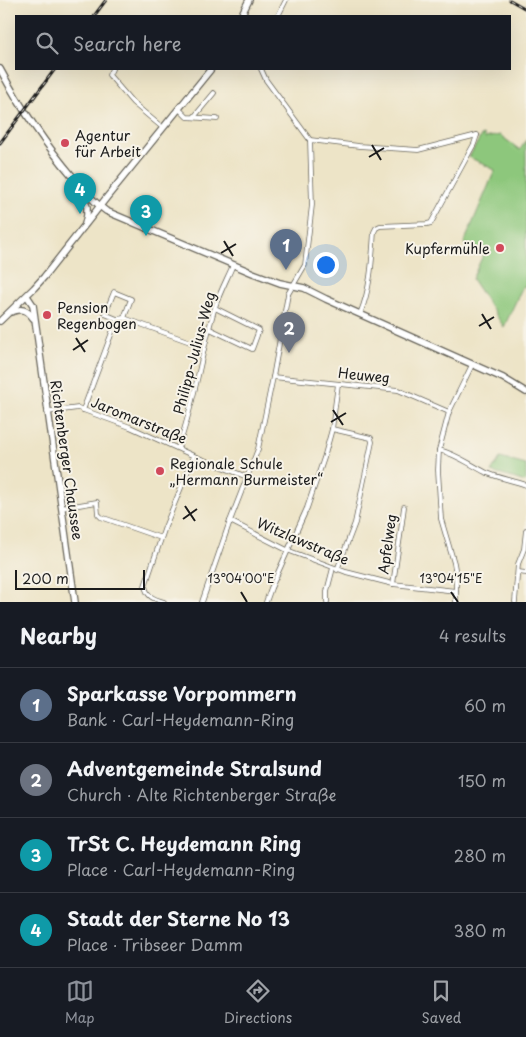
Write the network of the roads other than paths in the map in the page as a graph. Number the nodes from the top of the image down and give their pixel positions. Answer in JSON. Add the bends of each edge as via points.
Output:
{"nodes":[{"id":1,"x":249,"y":0,"type":"edge"},
{"id":2,"x":286,"y":0,"type":"edge"},
{"id":3,"x":242,"y":15,"type":"edge"},
{"id":4,"x":278,"y":15,"type":"edge"},
{"id":5,"x":0,"y":69,"type":"edge"},
{"id":6,"x":112,"y":70,"type":"edge"},
{"id":7,"x":210,"y":70,"type":"edge"},
{"id":8,"x":261,"y":70,"type":"edge"},
{"id":9,"x":214,"y":93,"type":"dead end"},
{"id":10,"x":179,"y":109,"type":"junction"},
{"id":11,"x":194,"y":117,"type":"junction"},
{"id":12,"x":217,"y":119,"type":"dead end"},
{"id":13,"x":163,"y":128,"type":"junction"},
{"id":14,"x":310,"y":140,"type":"junction"},
{"id":15,"x":80,"y":185,"type":"junction"},
{"id":16,"x":100,"y":206,"type":"junction"},
{"id":17,"x":85,"y":226,"type":"junction"},
{"id":18,"x":233,"y":264,"type":"junction"},
{"id":19,"x":292,"y":286,"type":"junction"},
{"id":20,"x":27,"y":296,"type":"junction"},
{"id":21,"x":215,"y":308,"type":"junction"},
{"id":22,"x":360,"y":314,"type":"junction"},
{"id":23,"x":5,"y":316,"type":"junction"},
{"id":24,"x":124,"y":318,"type":"junction"},
{"id":25,"x":117,"y":319,"type":"junction"},
{"id":26,"x":0,"y":321,"type":"edge"},
{"id":27,"x":35,"y":322,"type":"junction"},
{"id":28,"x":210,"y":329,"type":"junction"},
{"id":29,"x":204,"y":347,"type":"junction"},
{"id":30,"x":472,"y":365,"type":"junction"},
{"id":31,"x":273,"y":377,"type":"junction"},
{"id":32,"x":338,"y":384,"type":"junction"},
{"id":33,"x":526,"y":392,"type":"edge"},
{"id":34,"x":83,"y":410,"type":"junction"},
{"id":35,"x":47,"y":412,"type":"junction"},
{"id":36,"x":449,"y":412,"type":"junction"},
{"id":37,"x":332,"y":429,"type":"junction"},
{"id":38,"x":178,"y":448,"type":"junction"},
{"id":39,"x":439,"y":450,"type":"junction"},
{"id":40,"x":194,"y":456,"type":"junction"},
{"id":41,"x":247,"y":477,"type":"junction"},
{"id":42,"x":526,"y":485,"type":"edge"},
{"id":43,"x":404,"y":507,"type":"dead end"},
{"id":44,"x":61,"y":508,"type":"junction"},
{"id":45,"x":230,"y":520,"type":"junction"},
{"id":46,"x":526,"y":530,"type":"edge"},
{"id":47,"x":162,"y":538,"type":"junction"},
{"id":48,"x":525,"y":542,"type":"edge"},
{"id":49,"x":287,"y":550,"type":"junction"},
{"id":50,"x":335,"y":569,"type":"junction"},
{"id":51,"x":518,"y":572,"type":"junction"},
{"id":52,"x":526,"y":572,"type":"edge"},
{"id":53,"x":393,"y":584,"type":"junction"},
{"id":54,"x":456,"y":591,"type":"junction"},
{"id":55,"x":75,"y":602,"type":"edge"},
{"id":56,"x":164,"y":602,"type":"edge"},
{"id":57,"x":202,"y":602,"type":"edge"},
{"id":58,"x":266,"y":602,"type":"edge"},
{"id":59,"x":326,"y":602,"type":"edge"},
{"id":60,"x":456,"y":602,"type":"edge"},
{"id":61,"x":515,"y":602,"type":"edge"}],
"edges":[{"from":1,"to":3,"type":"main road"},
{"from":2,"to":4,"type":"street"},
{"from":5,"to":15,"type":"main road","via":[[38,133]]},
{"from":6,"to":13,"type":"street","via":[[109,75],[133,103]]},
{"from":7,"to":10,"type":"main road"},
{"from":8,"to":14,"type":"street"},
{"from":9,"to":11,"type":"street"},
{"from":10,"to":11,"type":"street"},
{"from":10,"to":13,"type":"main road"},
{"from":11,"to":12,"type":"street"},
{"from":13,"to":16,"type":"main road"},
{"from":14,"to":19,"type":"street","via":[[312,205],[305,265]]},
{"from":14,"to":22,"type":"street","via":[[418,150],[477,135],[431,223],[376,228],[370,279]]},
{"from":15,"to":16,"type":"main road"},
{"from":15,"to":17,"type":"main road","via":[[87,207]]},
{"from":16,"to":17,"type":"main road"},
{"from":16,"to":18,"type":"main road"},
{"from":17,"to":20,"type":"main road"},
{"from":18,"to":19,"type":"main road"},
{"from":18,"to":21,"type":"street","name":"Philipp-Julius-Weg"},
{"from":19,"to":22,"type":"main road","via":[[304,288]]},
{"from":19,"to":31,"type":"street"},
{"from":20,"to":23,"type":"main road"},
{"from":20,"to":27,"type":"main road","name":"Richtenberger Chaussee","via":[[33,306]]},
{"from":21,"to":28,"type":"street","name":"Philipp-Julius-Weg"},
{"from":21,"to":28,"type":"street","via":[[259,330],[252,349]]},
{"from":22,"to":30,"type":"main road"},
{"from":23,"to":26,"type":"main road"},
{"from":23,"to":27,"type":"main road","via":[[24,310]]},
{"from":24,"to":25,"type":"street"},
{"from":24,"to":25,"type":"street","via":[[131,299],[114,292],[105,314]]},
{"from":24,"to":29,"type":"street"},
{"from":25,"to":34,"type":"street"},
{"from":27,"to":35,"type":"main road","name":"Richtenberger Chaussee"},
{"from":28,"to":29,"type":"street","name":"Philipp-Julius-Weg"},
{"from":29,"to":38,"type":"street","name":"Philipp-Julius-Weg"},
{"from":30,"to":33,"type":"main road"},
{"from":30,"to":36,"type":"street"},
{"from":31,"to":32,"type":"street","name":"Heuweg"},
{"from":31,"to":41,"type":"street","via":[[258,449]]},
{"from":32,"to":36,"type":"street","name":"Heuweg","via":[[398,390]]},
{"from":32,"to":37,"type":"street"},
{"from":34,"to":35,"type":"street","name":"Jaromarstraße"},
{"from":34,"to":38,"type":"street","name":"Jaromarstraße"},
{"from":35,"to":44,"type":"main road","name":"Richtenberger Chaussee"},
{"from":36,"to":39,"type":"street"},
{"from":37,"to":49,"type":"street","via":[[307,508]]},
{"from":37,"to":50,"type":"street","via":[[371,438],[372,442],[355,523]]},
{"from":38,"to":40,"type":"street","name":"Jaromarstraße"},
{"from":39,"to":42,"type":"street","via":[[490,474]]},
{"from":39,"to":54,"type":"street","via":[[441,519],[454,563]]},
{"from":40,"to":41,"type":"street","name":"Jaromarstraße"},
{"from":40,"to":47,"type":"street"},
{"from":41,"to":45,"type":"street"},
{"from":43,"to":53,"type":"street","name":"Apfelweg"},
{"from":44,"to":47,"type":"street","via":[[97,502],[101,517]]},
{"from":44,"to":55,"type":"main road","name":"Richtenberger Chaussee"},
{"from":45,"to":49,"type":"street","name":"Witzlawstraße"},
{"from":45,"to":57,"type":"street"},
{"from":46,"to":48,"type":"street"},
{"from":47,"to":56,"type":"street","via":[[145,586],[149,595]]},
{"from":48,"to":51,"type":"street"},
{"from":49,"to":50,"type":"street","name":"Witzlawstraße"},
{"from":49,"to":58,"type":"street"},
{"from":50,"to":53,"type":"street","name":"Witzlawstraße"},
{"from":50,"to":59,"type":"street"},
{"from":51,"to":52,"type":"street"},
{"from":51,"to":61,"type":"street"},
{"from":53,"to":54,"type":"street","name":"Witzlawstraße"},
{"from":54,"to":60,"type":"street"}]}
